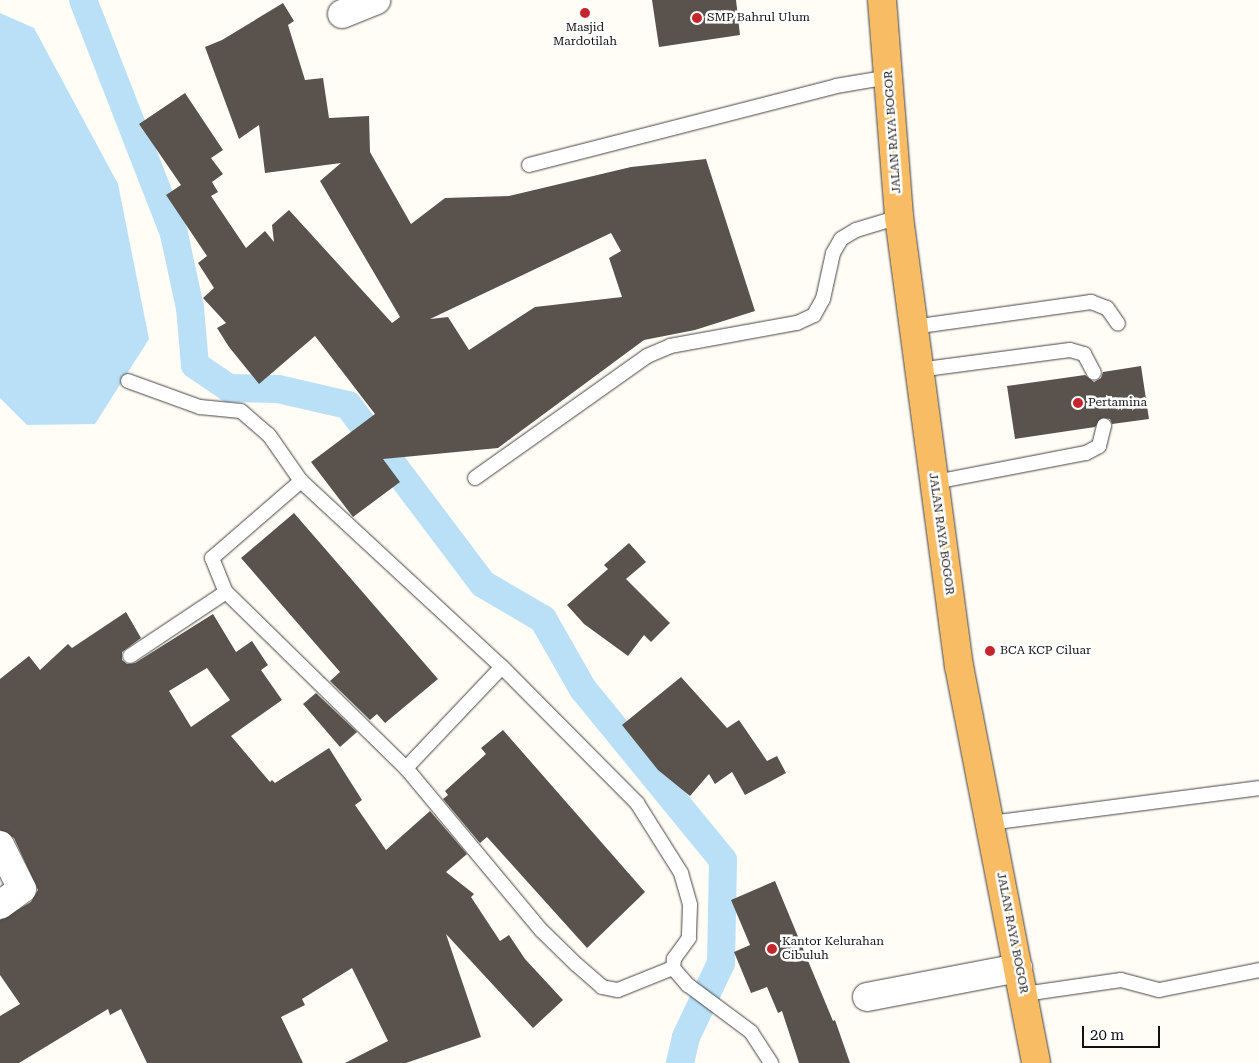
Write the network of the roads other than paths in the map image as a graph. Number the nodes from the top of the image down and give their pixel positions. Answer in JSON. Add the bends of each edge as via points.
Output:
{"nodes":[{"id":1,"x":376,"y":0,"type":"edge"},
{"id":2,"x":882,"y":0,"type":"edge"},
{"id":3,"x":342,"y":14,"type":"dead end"},
{"id":4,"x":890,"y":77,"type":"junction"},
{"id":5,"x":529,"y":165,"type":"dead end"},
{"id":6,"x":899,"y":217,"type":"junction"},
{"id":7,"x":1118,"y":324,"type":"dead end"},
{"id":8,"x":913,"y":327,"type":"junction"},
{"id":9,"x":918,"y":370,"type":"junction"},
{"id":10,"x":1094,"y":373,"type":"dead end"},
{"id":11,"x":128,"y":381,"type":"dead end"},
{"id":12,"x":1104,"y":426,"type":"dead end"},
{"id":13,"x":475,"y":478,"type":"dead end"},
{"id":14,"x":301,"y":482,"type":"junction"},
{"id":15,"x":935,"y":482,"type":"junction"},
{"id":16,"x":226,"y":592,"type":"junction"},
{"id":17,"x":130,"y":656,"type":"dead end"},
{"id":18,"x":502,"y":667,"type":"junction"},
{"id":19,"x":406,"y":768,"type":"junction"},
{"id":20,"x":1259,"y":788,"type":"edge"},
{"id":21,"x":990,"y":823,"type":"junction"},
{"id":22,"x":0,"y":845,"type":"edge"},
{"id":23,"x":0,"y":905,"type":"edge"},
{"id":24,"x":673,"y":968,"type":"junction"},
{"id":25,"x":1018,"y":968,"type":"junction"},
{"id":26,"x":1259,"y":970,"type":"edge"},
{"id":27,"x":1024,"y":994,"type":"junction"},
{"id":28,"x":868,"y":997,"type":"dead end"},
{"id":29,"x":771,"y":1063,"type":"edge"},
{"id":30,"x":1036,"y":1063,"type":"edge"}],
"edges":[{"from":1,"to":3,"type":"street"},
{"from":2,"to":4,"type":"highway","name":"JALAN RAYA BOGOR"},
{"from":4,"to":5,"type":"lane","via":[[836,86]]},
{"from":4,"to":6,"type":"highway","name":"JALAN RAYA BOGOR"},
{"from":6,"to":8,"type":"highway","name":"JALAN RAYA BOGOR"},
{"from":6,"to":13,"type":"lane","via":[[856,230],[842,239],[833,253],[823,299],[814,315],[798,323],[670,346],[647,356]]},
{"from":7,"to":8,"type":"lane","via":[[1107,308],[1091,302]]},
{"from":8,"to":9,"type":"highway","name":"JALAN RAYA BOGOR"},
{"from":9,"to":10,"type":"lane","via":[[1070,350],[1084,354]]},
{"from":9,"to":15,"type":"highway","name":"JALAN RAYA BOGOR"},
{"from":11,"to":14,"type":"lane","via":[[200,407],[241,411],[269,435]]},
{"from":12,"to":15,"type":"lane","via":[[1099,446],[1086,453]]},
{"from":14,"to":16,"type":"lane","via":[[212,558]]},
{"from":14,"to":18,"type":"lane"},
{"from":15,"to":21,"type":"highway","name":"JALAN RAYA BOGOR","via":[[959,666]]},
{"from":16,"to":17,"type":"lane"},
{"from":16,"to":19,"type":"lane"},
{"from":18,"to":19,"type":"lane"},
{"from":18,"to":24,"type":"lane","via":[[637,803],[681,873],[690,905],[689,938],[674,959]]},
{"from":19,"to":24,"type":"lane","via":[[542,931],[602,987],[618,990]]},
{"from":20,"to":21,"type":"lane"},
{"from":21,"to":25,"type":"highway","name":"JALAN RAYA BOGOR"},
{"from":22,"to":23,"type":"street","via":[[22,889]]},
{"from":24,"to":29,"type":"lane","via":[[688,985],[751,1032]]},
{"from":25,"to":27,"type":"highway","name":"JALAN RAYA BOGOR"},
{"from":25,"to":28,"type":"street"},
{"from":26,"to":27,"type":"lane","via":[[1159,990],[1121,980]]},
{"from":27,"to":30,"type":"highway","name":"JALAN RAYA BOGOR"}]}
